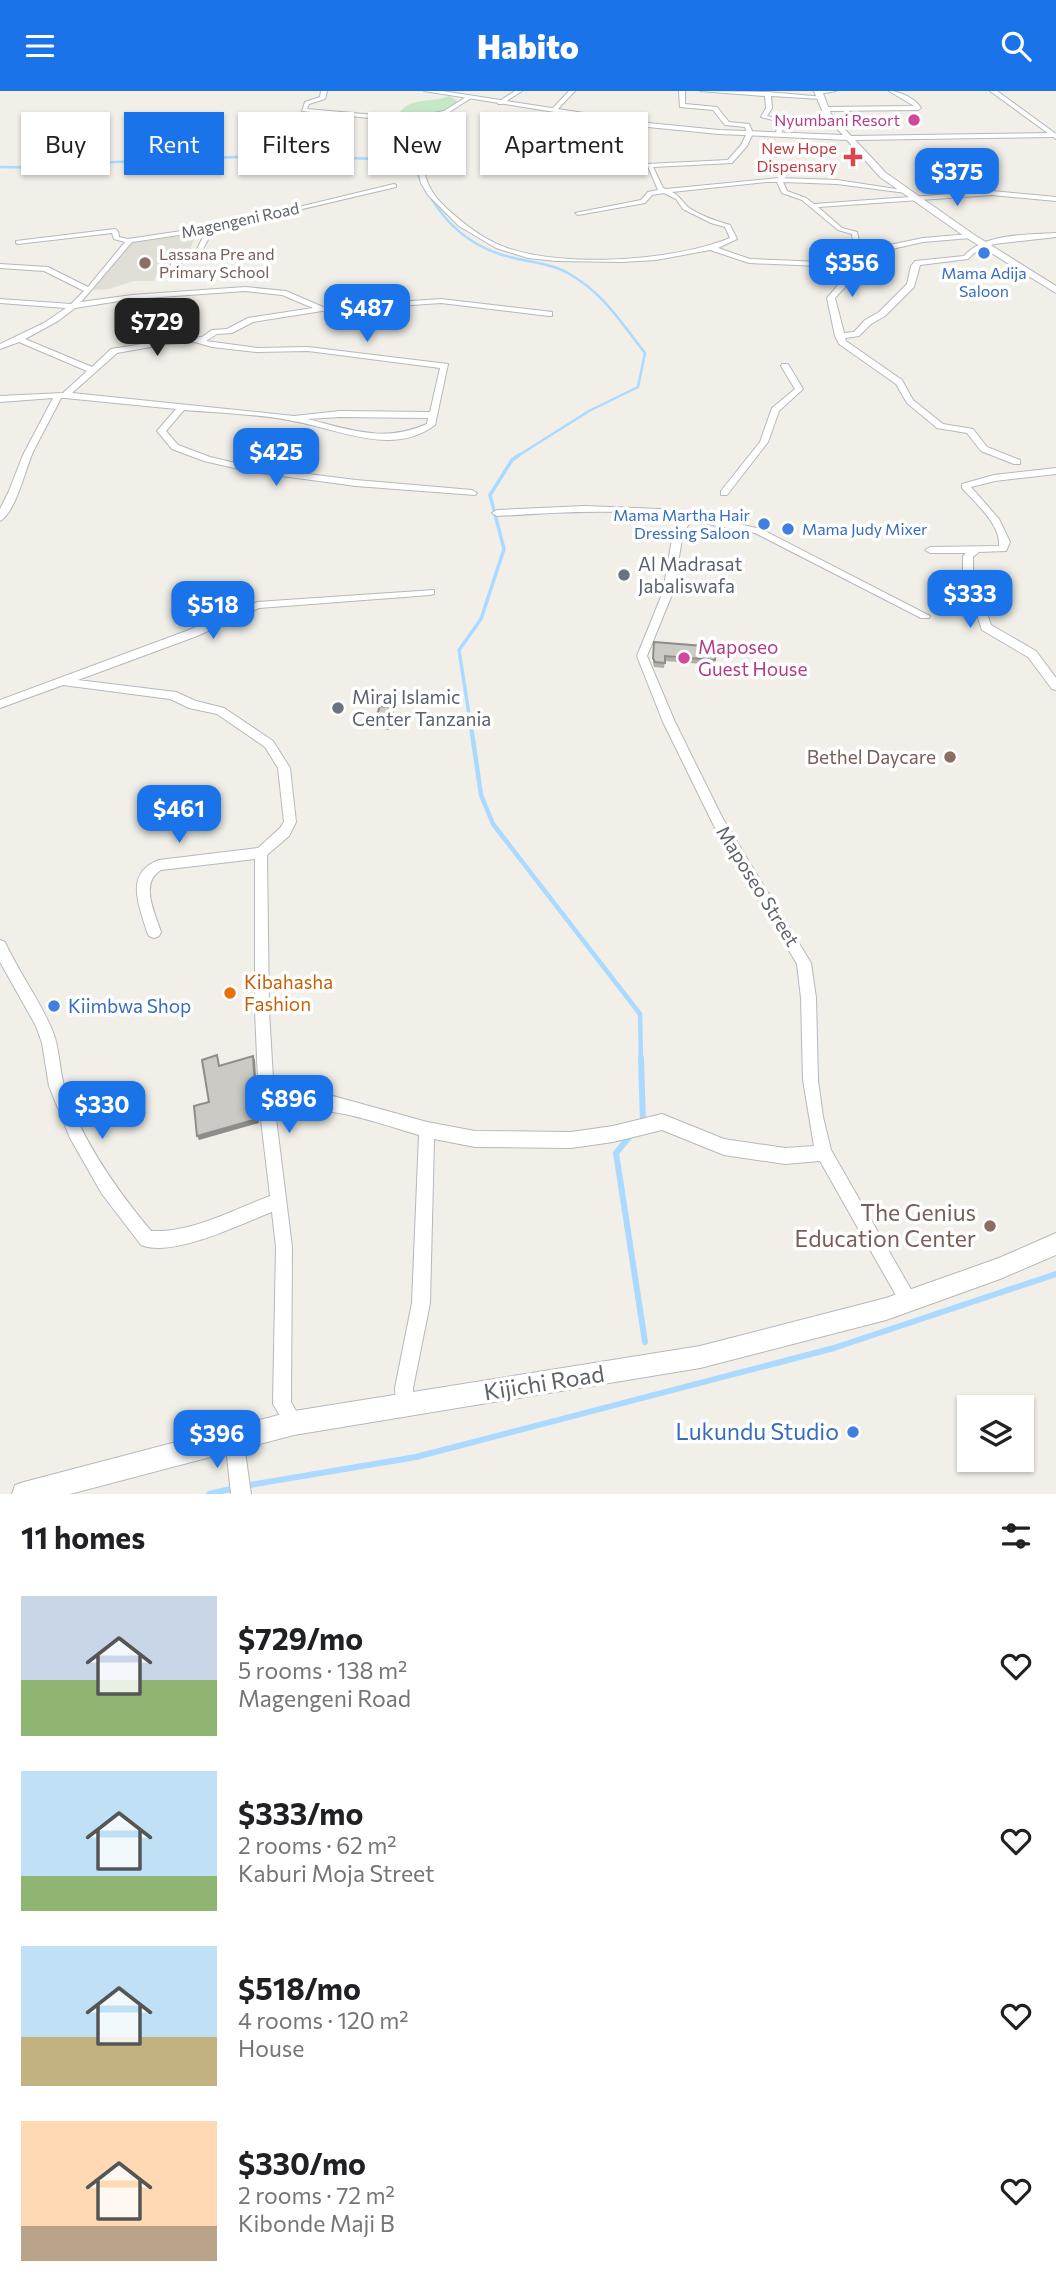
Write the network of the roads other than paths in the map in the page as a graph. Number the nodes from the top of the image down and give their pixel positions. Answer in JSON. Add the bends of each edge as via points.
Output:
{"nodes":[{"id":1,"x":324,"y":91,"type":"edge"},
{"id":2,"x":428,"y":91,"type":"edge"},
{"id":3,"x":519,"y":91,"type":"edge"},
{"id":4,"x":572,"y":91,"type":"edge"},
{"id":5,"x":682,"y":91,"type":"edge"},
{"id":6,"x":703,"y":91,"type":"edge"},
{"id":7,"x":718,"y":91,"type":"edge"},
{"id":8,"x":833,"y":91,"type":"edge"},
{"id":9,"x":892,"y":91,"type":"edge"},
{"id":10,"x":993,"y":91,"type":"edge"},
{"id":11,"x":763,"y":93,"type":"edge"},
{"id":12,"x":819,"y":93,"type":"edge"},
{"id":13,"x":468,"y":98,"type":"junction"},
{"id":14,"x":500,"y":103,"type":"junction"},
{"id":15,"x":826,"y":109,"type":"junction"},
{"id":16,"x":554,"y":110,"type":"junction"},
{"id":17,"x":750,"y":133,"type":"junction"},
{"id":18,"x":778,"y":134,"type":"junction"},
{"id":19,"x":1054,"y":136,"type":"edge"},
{"id":20,"x":849,"y":138,"type":"junction"},
{"id":21,"x":421,"y":175,"type":"edge"},
{"id":22,"x":779,"y":180,"type":"junction"},
{"id":23,"x":394,"y":186,"type":"dead end"},
{"id":24,"x":906,"y":191,"type":"junction"},
{"id":25,"x":664,"y":192,"type":"junction"},
{"id":26,"x":919,"y":199,"type":"junction"},
{"id":27,"x":1056,"y":199,"type":"edge"},
{"id":28,"x":811,"y":206,"type":"junction"},
{"id":29,"x":578,"y":213,"type":"dead end"},
{"id":30,"x":210,"y":229,"type":"junction"},
{"id":31,"x":1056,"y":235,"type":"edge"},
{"id":32,"x":970,"y":236,"type":"junction"},
{"id":33,"x":129,"y":241,"type":"junction"},
{"id":34,"x":18,"y":242,"type":"dead end"},
{"id":35,"x":985,"y":245,"type":"junction"},
{"id":36,"x":711,"y":248,"type":"junction"},
{"id":37,"x":858,"y":255,"type":"junction"},
{"id":38,"x":847,"y":265,"type":"junction"},
{"id":39,"x":0,"y":266,"type":"edge"},
{"id":40,"x":171,"y":275,"type":"dead end"},
{"id":41,"x":1053,"y":286,"type":"edge"},
{"id":42,"x":89,"y":290,"type":"junction"},
{"id":43,"x":0,"y":301,"type":"edge"},
{"id":44,"x":73,"y":306,"type":"junction"},
{"id":45,"x":322,"y":309,"type":"junction"},
{"id":46,"x":549,"y":314,"type":"dead end"},
{"id":47,"x":839,"y":336,"type":"junction"},
{"id":48,"x":19,"y":339,"type":"junction"},
{"id":49,"x":196,"y":339,"type":"junction"},
{"id":50,"x":0,"y":348,"type":"edge"},
{"id":51,"x":785,"y":366,"type":"dead end"},
{"id":52,"x":93,"y":370,"type":"junction"},
{"id":53,"x":62,"y":395,"type":"junction"},
{"id":54,"x":0,"y":400,"type":"edge"},
{"id":55,"x":182,"y":407,"type":"junction"},
{"id":56,"x":433,"y":415,"type":"junction"},
{"id":57,"x":293,"y":418,"type":"junction"},
{"id":58,"x":1017,"y":463,"type":"dead end"},
{"id":59,"x":1056,"y":471,"type":"edge"},
{"id":60,"x":472,"y":493,"type":"dead end"},
{"id":61,"x":724,"y":493,"type":"dead end"},
{"id":62,"x":497,"y":513,"type":"dead end"},
{"id":63,"x":689,"y":516,"type":"junction"},
{"id":64,"x":0,"y":518,"type":"edge"},
{"id":65,"x":930,"y":550,"type":"dead end"},
{"id":66,"x":975,"y":551,"type":"junction"},
{"id":67,"x":430,"y":592,"type":"dead end"},
{"id":68,"x":925,"y":616,"type":"dead end"},
{"id":69,"x":64,"y":682,"type":"junction"},
{"id":70,"x":1056,"y":686,"type":"edge"},
{"id":71,"x":0,"y":704,"type":"edge"},
{"id":72,"x":261,"y":853,"type":"junction"},
{"id":73,"x":154,"y":932,"type":"dead end"},
{"id":74,"x":0,"y":946,"type":"edge"},
{"id":75,"x":267,"y":1103,"type":"junction"},
{"id":76,"x":427,"y":1130,"type":"junction"},
{"id":77,"x":824,"y":1153,"type":"junction"},
{"id":78,"x":278,"y":1201,"type":"junction"},
{"id":79,"x":1056,"y":1244,"type":"edge"},
{"id":80,"x":908,"y":1300,"type":"junction"},
{"id":81,"x":405,"y":1405,"type":"junction"},
{"id":82,"x":294,"y":1423,"type":"junction"},
{"id":83,"x":234,"y":1438,"type":"junction"},
{"id":84,"x":24,"y":1494,"type":"edge"},
{"id":85,"x":241,"y":1494,"type":"edge"}],
"edges":[{"from":1,"to":13,"type":"street","via":[[323,98],[307,103],[304,110],[409,120],[446,112]]},
{"from":2,"to":13,"type":"street"},
{"from":3,"to":14,"type":"street"},
{"from":4,"to":16,"type":"street"},
{"from":5,"to":17,"type":"street","via":[[682,106],[715,108],[727,124],[747,125]]},
{"from":6,"to":7,"type":"street"},
{"from":7,"to":11,"type":"street"},
{"from":8,"to":12,"type":"street"},
{"from":9,"to":15,"type":"street","via":[[918,108]]},
{"from":10,"to":19,"type":"street"},
{"from":11,"to":12,"type":"street"},
{"from":11,"to":18,"type":"street","via":[[769,109],[764,117],[783,121]]},
{"from":12,"to":15,"type":"street"},
{"from":13,"to":14,"type":"street"},
{"from":14,"to":16,"type":"street"},
{"from":15,"to":20,"type":"street"},
{"from":16,"to":17,"type":"street","via":[[669,128]]},
{"from":17,"to":18,"type":"street"},
{"from":17,"to":25,"type":"street","via":[[730,162],[650,164]]},
{"from":18,"to":20,"type":"street"},
{"from":19,"to":20,"type":"street"},
{"from":20,"to":24,"type":"street","via":[[883,175]]},
{"from":21,"to":36,"type":"street","via":[[422,184],[442,208],[471,232],[512,251],[604,260]]},
{"from":22,"to":24,"type":"street"},
{"from":22,"to":25,"type":"street"},
{"from":22,"to":28,"type":"street","via":[[784,192]]},
{"from":23,"to":30,"type":"street","name":"Magengeni Road"},
{"from":24,"to":26,"type":"street"},
{"from":25,"to":29,"type":"street","via":[[650,193],[643,202]]},
{"from":25,"to":36,"type":"street","via":[[678,198],[685,208],[728,226],[734,239]]},
{"from":26,"to":27,"type":"street","via":[[992,193]]},
{"from":26,"to":28,"type":"street"},
{"from":26,"to":32,"type":"street"},
{"from":28,"to":37,"type":"street","via":[[840,229],[855,233]]},
{"from":30,"to":33,"type":"street","name":"Magengeni Road"},
{"from":30,"to":40,"type":"street","via":[[200,250],[175,264]]},
{"from":31,"to":35,"type":"street"},
{"from":32,"to":35,"type":"street"},
{"from":32,"to":37,"type":"street","via":[[905,243]]},
{"from":33,"to":34,"type":"street","via":[[109,231]]},
{"from":33,"to":42,"type":"street"},
{"from":35,"to":41,"type":"street"},
{"from":35,"to":47,"type":"street","via":[[970,251],[966,258],[918,263],[911,285],[882,314],[856,334]]},
{"from":36,"to":38,"type":"street","via":[[749,261]]},
{"from":37,"to":38,"type":"street"},
{"from":38,"to":47,"type":"street","via":[[843,285],[831,297]]},
{"from":39,"to":42,"type":"street","via":[[51,271]]},
{"from":42,"to":44,"type":"street"},
{"from":43,"to":44,"type":"street"},
{"from":44,"to":45,"type":"street","via":[[228,289],[279,292]]},
{"from":44,"to":48,"type":"street"},
{"from":45,"to":46,"type":"street","via":[[450,302]]},
{"from":45,"to":49,"type":"street","via":[[251,320]]},
{"from":47,"to":58,"type":"street","via":[[854,353],[901,383],[910,401],[940,426],[970,431],[984,449]]},
{"from":48,"to":50,"type":"street"},
{"from":48,"to":52,"type":"street"},
{"from":49,"to":52,"type":"street","via":[[118,350]]},
{"from":49,"to":56,"type":"street","via":[[208,345],[255,350],[309,349],[443,364]]},
{"from":51,"to":61,"type":"street","via":[[799,389],[775,410],[764,442]]},
{"from":52,"to":53,"type":"street"},
{"from":53,"to":54,"type":"street"},
{"from":53,"to":55,"type":"street"},
{"from":53,"to":64,"type":"street","via":[[27,455]]},
{"from":55,"to":57,"type":"street"},
{"from":55,"to":60,"type":"street","via":[[161,431],[168,444],[184,452],[265,472]]},
{"from":56,"to":57,"type":"street"},
{"from":56,"to":57,"type":"street","via":[[424,430],[382,438]]},
{"from":59,"to":66,"type":"street","via":[[991,478],[965,486],[996,521],[1005,543],[1003,548]]},
{"from":62,"to":63,"type":"street","via":[[584,509]]},
{"from":63,"to":68,"type":"street","via":[[758,531]]},
{"from":63,"to":77,"type":"street","name":"Maposeo Street","via":[[678,533],[668,592],[642,656],[718,822],[804,963],[810,989],[809,1058]]},
{"from":65,"to":66,"type":"street"},
{"from":66,"to":70,"type":"street","via":[[968,556],[968,573],[986,627],[1032,654]]},
{"from":67,"to":69,"type":"street","via":[[257,605]]},
{"from":69,"to":71,"type":"street"},
{"from":69,"to":72,"type":"street","via":[[172,695],[220,711],[269,744],[284,768],[290,822]]},
{"from":72,"to":73,"type":"street","via":[[159,865],[144,875],[142,891]]},
{"from":72,"to":75,"type":"street"},
{"from":74,"to":78,"type":"street","via":[[46,1035],[59,1092],[83,1143],[107,1189],[148,1239],[182,1235]]},
{"from":75,"to":76,"type":"street","via":[[333,1103]]},
{"from":75,"to":78,"type":"street"},
{"from":76,"to":77,"type":"street","via":[[475,1139],[543,1141],[613,1134],[662,1122],[724,1147],[785,1156]]},
{"from":76,"to":81,"type":"street","via":[[421,1303],[404,1388]]},
{"from":77,"to":80,"type":"street","name":"Maposeo Street"},
{"from":78,"to":82,"type":"street","via":[[284,1247],[282,1404]]},
{"from":79,"to":80,"type":"street","name":"Kijichi Road"},
{"from":80,"to":81,"type":"street","name":"Kijichi Road","via":[[700,1357]]},
{"from":81,"to":82,"type":"street","name":"Kijichi Road"},
{"from":82,"to":83,"type":"street","name":"Kijichi Road"},
{"from":83,"to":84,"type":"street","name":"Kijichi Road"},
{"from":83,"to":85,"type":"street"}]}
